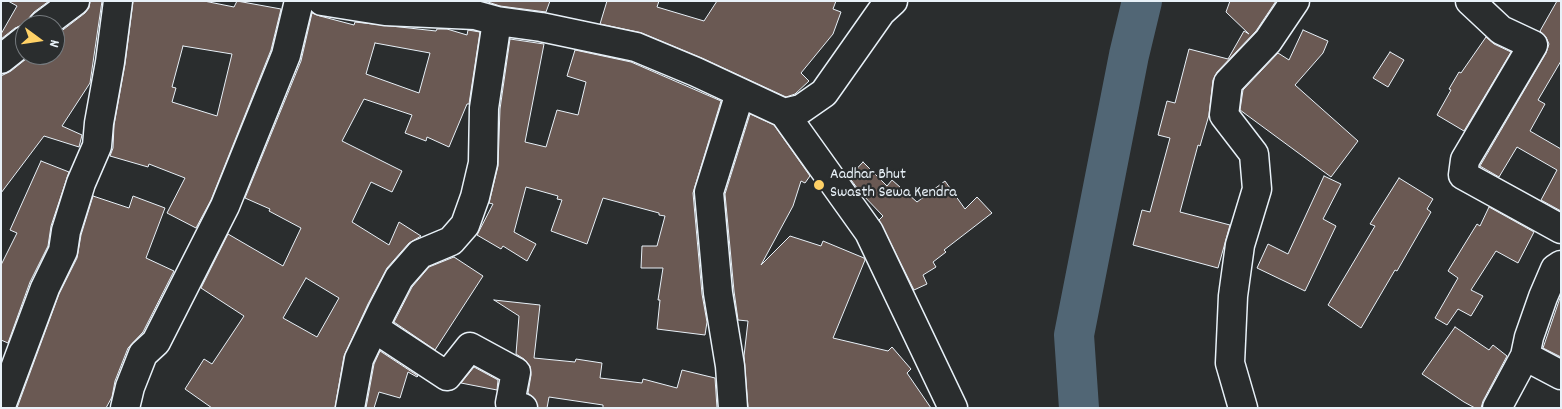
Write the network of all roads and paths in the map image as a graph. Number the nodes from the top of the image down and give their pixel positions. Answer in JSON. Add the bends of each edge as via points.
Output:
{"nodes":[{"id":1,"x":74,"y":1,"type":"edge"},
{"id":2,"x":118,"y":1,"type":"edge"},
{"id":3,"x":299,"y":1,"type":"edge"},
{"id":4,"x":322,"y":1,"type":"edge"},
{"id":5,"x":1295,"y":1,"type":"edge"},
{"id":6,"x":1470,"y":1,"type":"edge"},
{"id":7,"x":881,"y":5,"type":"edge"},
{"id":8,"x":482,"y":12,"type":"edge"},
{"id":9,"x":56,"y":15,"type":"edge"},
{"id":10,"x":15,"y":48,"type":"edge"},
{"id":11,"x":1,"y":59,"type":"edge"},
{"id":12,"x":740,"y":93,"type":"junction"},
{"id":13,"x":784,"y":113,"type":"junction"},
{"id":14,"x":1561,"y":229,"type":"edge"},
{"id":15,"x":1561,"y":265,"type":"edge"},
{"id":16,"x":374,"y":328,"type":"junction"},
{"id":17,"x":1525,"y":356,"type":"junction"},
{"id":18,"x":1561,"y":375,"type":"edge"},
{"id":19,"x":1,"y":406,"type":"edge"},
{"id":20,"x":125,"y":408,"type":"edge"},
{"id":21,"x":350,"y":408,"type":"edge"},
{"id":22,"x":523,"y":408,"type":"edge"},
{"id":23,"x":734,"y":408,"type":"edge"},
{"id":24,"x":953,"y":408,"type":"edge"},
{"id":25,"x":1243,"y":408,"type":"edge"},
{"id":26,"x":1496,"y":408,"type":"edge"}],
"edges":[{"from":1,"to":9,"type":"street"},
{"from":2,"to":19,"type":"street","via":[[97,146],[81,182],[63,251],[45,288]]},
{"from":3,"to":20,"type":"street","via":[[286,55],[225,206],[156,342],[143,354]]},
{"from":4,"to":8,"type":"street","via":[[385,11]]},
{"from":5,"to":25,"type":"street","via":[[1268,41],[1228,83],[1224,115],[1254,154],[1257,189],[1240,245],[1233,296],[1230,363]]},
{"from":6,"to":14,"type":"street","via":[[1501,30],[1533,45],[1465,160],[1463,175]]},
{"from":7,"to":13,"type":"street","via":[[824,92],[801,109]]},
{"from":8,"to":12,"type":"street","via":[[636,47]]},
{"from":8,"to":16,"type":"street","via":[[483,163],[474,197],[464,225],[451,241],[420,254],[399,278]]},
{"from":10,"to":11,"type":"street"},
{"from":12,"to":13,"type":"street"},
{"from":12,"to":23,"type":"street","via":[[710,192],[718,293]]},
{"from":13,"to":24,"type":"street","via":[[869,232]]},
{"from":15,"to":17,"type":"street","via":[[1555,269],[1543,297]]},
{"from":16,"to":21,"type":"street","via":[[359,359]]},
{"from":16,"to":22,"type":"street","via":[[446,376],[470,347],[516,372],[510,403]]},
{"from":17,"to":18,"type":"street"},
{"from":17,"to":26,"type":"street"}]}
